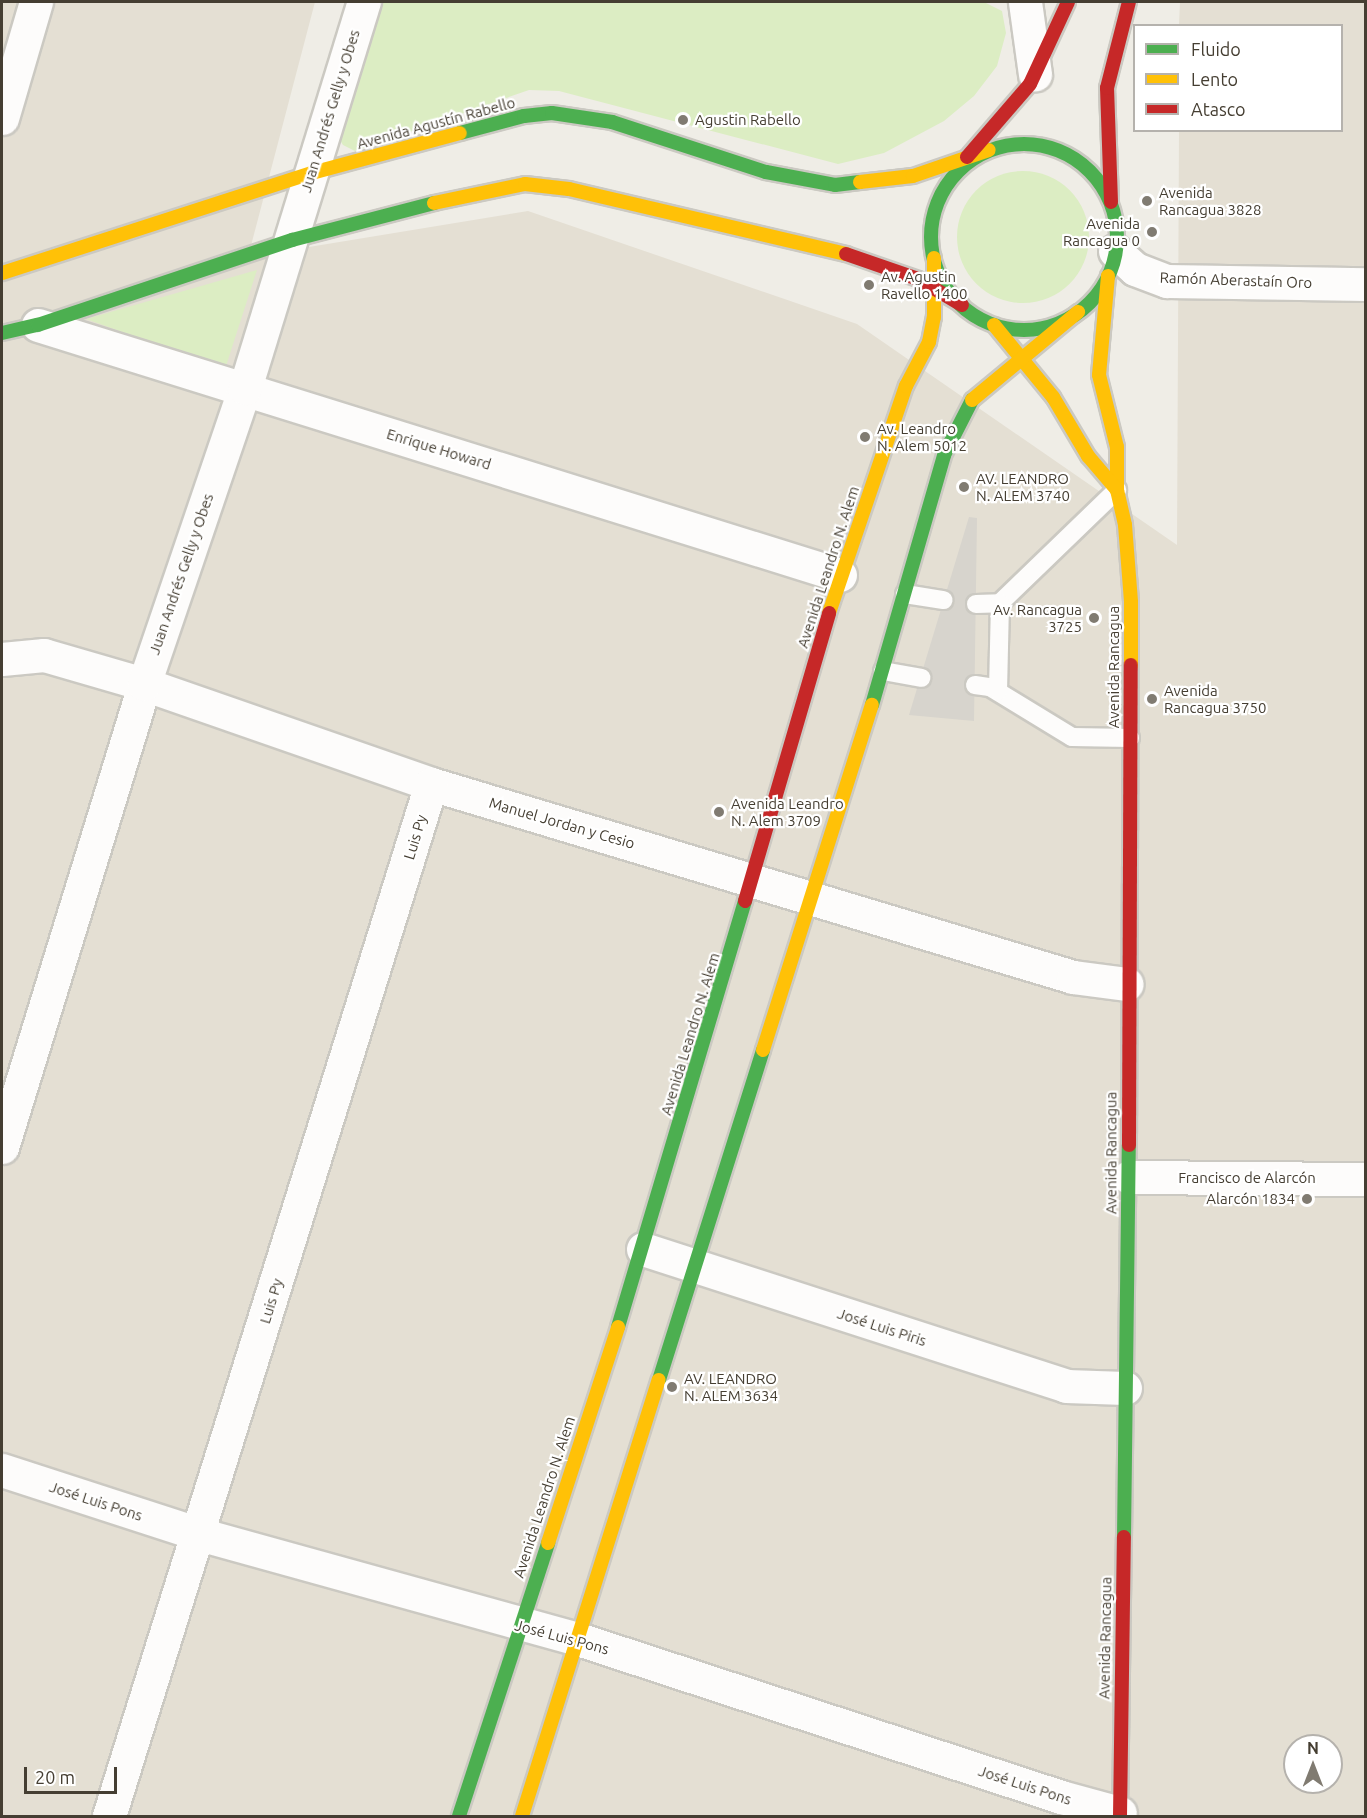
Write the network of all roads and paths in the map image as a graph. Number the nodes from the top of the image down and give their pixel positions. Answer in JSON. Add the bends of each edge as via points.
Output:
{"nodes":[{"id":1,"x":36,"y":2,"type":"edge"},
{"id":2,"x":364,"y":2,"type":"edge"},
{"id":3,"x":1025,"y":2,"type":"edge"},
{"id":4,"x":1068,"y":2,"type":"edge"},
{"id":5,"x":1129,"y":2,"type":"edge"},
{"id":6,"x":1035,"y":74,"type":"junction"},
{"id":7,"x":2,"y":118,"type":"edge"},
{"id":8,"x":989,"y":150,"type":"junction"},
{"id":9,"x":966,"y":158,"type":"junction"},
{"id":10,"x":957,"y":171,"type":"junction"},
{"id":11,"x":312,"y":173,"type":"junction"},
{"id":12,"x":1112,"y":206,"type":"junction"},
{"id":13,"x":292,"y":240,"type":"junction"},
{"id":14,"x":934,"y":258,"type":"junction"},
{"id":15,"x":1112,"y":264,"type":"junction"},
{"id":16,"x":2,"y":273,"type":"edge"},
{"id":17,"x":1365,"y":284,"type":"edge"},
{"id":18,"x":934,"y":288,"type":"junction"},
{"id":19,"x":962,"y":305,"type":"junction"},
{"id":20,"x":1078,"y":312,"type":"junction"},
{"id":21,"x":38,"y":325,"type":"junction"},
{"id":22,"x":994,"y":325,"type":"junction"},
{"id":23,"x":2,"y":333,"type":"edge"},
{"id":24,"x":1021,"y":356,"type":"junction"},
{"id":25,"x":245,"y":388,"type":"junction"},
{"id":26,"x":1117,"y":490,"type":"junction"},
{"id":27,"x":840,"y":575,"type":"junction"},
{"id":28,"x":905,"y":594,"type":"junction"},
{"id":29,"x":944,"y":600,"type":"dead end"},
{"id":30,"x":1000,"y":603,"type":"junction"},
{"id":31,"x":976,"y":604,"type":"dead end"},
{"id":32,"x":2,"y":659,"type":"edge"},
{"id":33,"x":883,"y":670,"type":"junction"},
{"id":34,"x":921,"y":678,"type":"dead end"},
{"id":35,"x":144,"y":684,"type":"junction"},
{"id":36,"x":975,"y":685,"type":"dead end"},
{"id":37,"x":998,"y":691,"type":"junction"},
{"id":38,"x":1130,"y":738,"type":"junction"},
{"id":39,"x":432,"y":784,"type":"junction"},
{"id":40,"x":754,"y":880,"type":"junction"},
{"id":41,"x":812,"y":898,"type":"junction"},
{"id":42,"x":1127,"y":984,"type":"junction"},
{"id":43,"x":2,"y":1147,"type":"edge"},
{"id":44,"x":1129,"y":1177,"type":"junction"},
{"id":45,"x":1365,"y":1179,"type":"edge"},
{"id":46,"x":643,"y":1249,"type":"junction"},
{"id":47,"x":696,"y":1267,"type":"junction"},
{"id":48,"x":1125,"y":1388,"type":"junction"},
{"id":49,"x":2,"y":1470,"type":"edge"},
{"id":50,"x":199,"y":1534,"type":"junction"},
{"id":51,"x":520,"y":1625,"type":"junction"},
{"id":52,"x":578,"y":1639,"type":"junction"},
{"id":53,"x":1120,"y":1815,"type":"edge"},
{"id":54,"x":109,"y":1816,"type":"edge"},
{"id":55,"x":459,"y":1816,"type":"edge"},
{"id":56,"x":522,"y":1816,"type":"edge"}],
"edges":[{"from":1,"to":7,"type":"street"},
{"from":2,"to":11,"type":"street","name":"Juan Andrés Gelly y Obes"},
{"from":3,"to":6,"type":"street"},
{"from":4,"to":6,"type":"main road"},
{"from":5,"to":12,"type":"main road","via":[[1107,88]]},
{"from":6,"to":9,"type":"main road","via":[[1017,103]]},
{"from":8,"to":9,"type":"main road","name":"Avenida Agustín Rabello"},
{"from":8,"to":10,"type":"main road"},
{"from":8,"to":12,"type":"main road","via":[[1026,144],[1062,152],[1092,174]]},
{"from":9,"to":10,"type":"main road"},
{"from":9,"to":11,"type":"main road","name":"Avenida Agustín Rabello","via":[[913,176],[835,185],[766,172],[612,122],[552,112],[495,122]]},
{"from":10,"to":14,"type":"main road","via":[[936,202],[931,240]]},
{"from":11,"to":13,"type":"street","name":"Juan Andrés Gelly y Obes"},
{"from":11,"to":16,"type":"main road","name":"Avenida Agustín Rabello"},
{"from":12,"to":15,"type":"main road"},
{"from":13,"to":18,"type":"main road","via":[[482,190],[525,184],[568,189],[809,244],[900,271]]},
{"from":13,"to":21,"type":"main road"},
{"from":13,"to":25,"type":"street","name":"Juan Andrés Gelly y Obes"},
{"from":14,"to":18,"type":"main road","name":"Avenida Leandro N. Alem"},
{"from":14,"to":19,"type":"main road","via":[[949,292]]},
{"from":15,"to":17,"type":"street","name":"Ramón Aberastaín Oro","via":[[1167,280]]},
{"from":15,"to":20,"type":"main road"},
{"from":15,"to":26,"type":"main road","name":"Avenida Rancagua","via":[[1099,375],[1117,447]]},
{"from":18,"to":19,"type":"main road"},
{"from":18,"to":27,"type":"main road","name":"Avenida Leandro N. Alem","via":[[929,342],[906,386]]},
{"from":19,"to":22,"type":"main road"},
{"from":20,"to":22,"type":"main road","via":[[1038,329]]},
{"from":20,"to":24,"type":"main road"},
{"from":21,"to":23,"type":"main road"},
{"from":21,"to":25,"type":"street","name":"Enrique Howard"},
{"from":22,"to":24,"type":"main road"},
{"from":24,"to":26,"type":"main road","via":[[1066,415],[1088,456]]},
{"from":24,"to":28,"type":"main road","via":[[974,396],[959,422],[944,455]]},
{"from":25,"to":27,"type":"street","name":"Enrique Howard"},
{"from":25,"to":35,"type":"street","name":"Juan Andrés Gelly y Obes"},
{"from":26,"to":30,"type":"lane"},
{"from":26,"to":38,"type":"main road","name":"Avenida Rancagua","via":[[1129,562]]},
{"from":27,"to":40,"type":"main road","name":"Avenida Leandro N. Alem"},
{"from":28,"to":29,"type":"lane"},
{"from":28,"to":33,"type":"main road"},
{"from":30,"to":31,"type":"lane"},
{"from":30,"to":37,"type":"lane"},
{"from":32,"to":35,"type":"street","name":"Manuel Jordan y Cesio","via":[[44,655]]},
{"from":33,"to":34,"type":"lane"},
{"from":33,"to":41,"type":"main road"},
{"from":35,"to":39,"type":"street","name":"Manuel Jordan y Cesio"},
{"from":35,"to":43,"type":"street","name":"Juan Andrés Gelly y Obes"},
{"from":36,"to":37,"type":"lane"},
{"from":37,"to":38,"type":"lane","via":[[1072,737]]},
{"from":38,"to":42,"type":"main road","name":"Avenida Rancagua"},
{"from":39,"to":40,"type":"street","name":"Manuel Jordan y Cesio"},
{"from":39,"to":50,"type":"street","name":"Luis Py"},
{"from":40,"to":41,"type":"street","name":"Manuel Jordan y Cesio"},
{"from":40,"to":46,"type":"main road","name":"Avenida Leandro N. Alem"},
{"from":41,"to":42,"type":"street","name":"Manuel Jordan y Cesio","via":[[1073,976]]},
{"from":41,"to":47,"type":"main road"},
{"from":42,"to":44,"type":"main road","name":"Avenida Rancagua"},
{"from":44,"to":45,"type":"street","name":"Francisco de Alarcón"},
{"from":44,"to":48,"type":"main road","name":"Avenida Rancagua"},
{"from":46,"to":47,"type":"street","name":"José Luis Piris"},
{"from":46,"to":51,"type":"main road","name":"Avenida Leandro N. Alem"},
{"from":47,"to":48,"type":"street","name":"José Luis Piris","via":[[1066,1386]]},
{"from":47,"to":52,"type":"main road"},
{"from":48,"to":53,"type":"main road","name":"Avenida Rancagua"},
{"from":49,"to":50,"type":"street","name":"José Luis Pons"},
{"from":50,"to":51,"type":"street","name":"José Luis Pons"},
{"from":50,"to":54,"type":"street","name":"Luis Py"},
{"from":51,"to":52,"type":"street","name":"José Luis Pons"},
{"from":51,"to":55,"type":"main road","name":"Avenida Leandro N. Alem"},
{"from":52,"to":53,"type":"street","name":"José Luis Pons"},
{"from":52,"to":56,"type":"main road"}]}
